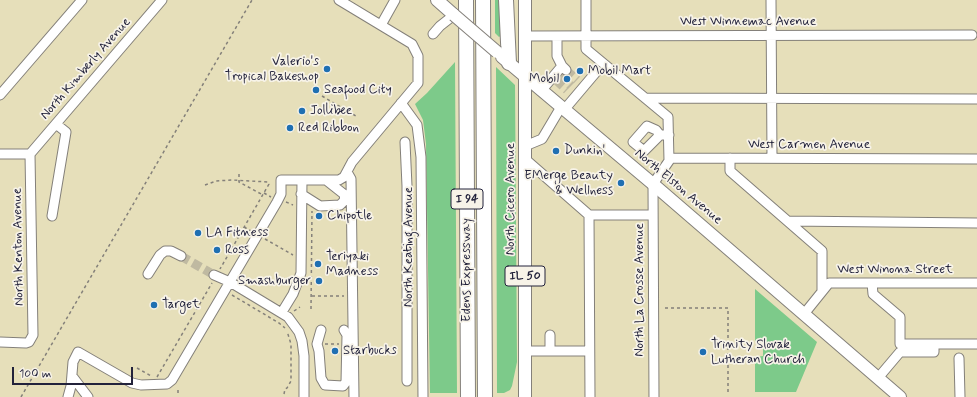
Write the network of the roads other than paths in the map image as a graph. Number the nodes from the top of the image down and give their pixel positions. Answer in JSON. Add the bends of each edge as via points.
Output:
{"nodes":[{"id":1,"x":82,"y":0,"type":"edge"},
{"id":2,"x":162,"y":0,"type":"edge"},
{"id":3,"x":339,"y":0,"type":"edge"},
{"id":4,"x":395,"y":0,"type":"edge"},
{"id":5,"x":437,"y":0,"type":"edge"},
{"id":6,"x":466,"y":0,"type":"edge"},
{"id":7,"x":483,"y":0,"type":"edge"},
{"id":8,"x":506,"y":0,"type":"edge"},
{"id":9,"x":525,"y":0,"type":"edge"},
{"id":10,"x":586,"y":0,"type":"edge"},
{"id":11,"x":772,"y":0,"type":"edge"},
{"id":12,"x":454,"y":15,"type":"junction"},
{"id":13,"x":381,"y":25,"type":"junction"},
{"id":14,"x":434,"y":34,"type":"dead end"},
{"id":15,"x":772,"y":35,"type":"junction"},
{"id":16,"x":972,"y":35,"type":"dead end"},
{"id":17,"x":524,"y":36,"type":"junction"},
{"id":18,"x":557,"y":36,"type":"junction"},
{"id":19,"x":586,"y":36,"type":"junction"},
{"id":20,"x":509,"y":63,"type":"junction"},
{"id":21,"x":597,"y":71,"type":"dead end"},
{"id":22,"x":524,"y":77,"type":"junction"},
{"id":23,"x":541,"y":91,"type":"junction"},
{"id":24,"x":579,"y":92,"type":"junction"},
{"id":25,"x":0,"y":95,"type":"edge"},
{"id":26,"x":645,"y":98,"type":"junction"},
{"id":27,"x":772,"y":98,"type":"junction"},
{"id":28,"x":977,"y":99,"type":"edge"},
{"id":29,"x":401,"y":103,"type":"junction"},
{"id":30,"x":562,"y":108,"type":"junction"},
{"id":31,"x":56,"y":124,"type":"junction"},
{"id":32,"x":405,"y":142,"type":"dead end"},
{"id":33,"x":525,"y":146,"type":"junction"},
{"id":34,"x":0,"y":154,"type":"edge"},
{"id":35,"x":30,"y":154,"type":"junction"},
{"id":36,"x":730,"y":158,"type":"junction"},
{"id":37,"x":772,"y":158,"type":"junction"},
{"id":38,"x":525,"y":159,"type":"junction"},
{"id":39,"x":977,"y":159,"type":"edge"},
{"id":40,"x":669,"y":161,"type":"junction"},
{"id":41,"x":347,"y":172,"type":"junction"},
{"id":42,"x":302,"y":180,"type":"junction"},
{"id":43,"x":326,"y":180,"type":"junction"},
{"id":44,"x":653,"y":184,"type":"junction"},
{"id":45,"x":407,"y":186,"type":"junction"},
{"id":46,"x":422,"y":186,"type":"junction"},
{"id":47,"x":301,"y":194,"type":"junction"},
{"id":48,"x":589,"y":215,"type":"junction"},
{"id":49,"x":653,"y":215,"type":"junction"},
{"id":50,"x":52,"y":216,"type":"dead end"},
{"id":51,"x":788,"y":221,"type":"junction"},
{"id":52,"x":977,"y":223,"type":"edge"},
{"id":53,"x":181,"y":256,"type":"tunnel mouth"},
{"id":54,"x":148,"y":274,"type":"dead end"},
{"id":55,"x":213,"y":279,"type":"tunnel mouth"},
{"id":56,"x":230,"y":282,"type":"junction"},
{"id":57,"x":872,"y":283,"type":"junction"},
{"id":58,"x":977,"y":283,"type":"edge"},
{"id":59,"x":822,"y":291,"type":"junction"},
{"id":60,"x":282,"y":312,"type":"junction"},
{"id":61,"x":804,"y":314,"type":"junction"},
{"id":62,"x":408,"y":315,"type":"junction"},
{"id":63,"x":422,"y":315,"type":"junction"},
{"id":64,"x":321,"y":330,"type":"dead end"},
{"id":65,"x":344,"y":330,"type":"dead end"},
{"id":66,"x":550,"y":334,"type":"dead end"},
{"id":67,"x":0,"y":342,"type":"edge"},
{"id":68,"x":934,"y":344,"type":"junction"},
{"id":69,"x":977,"y":344,"type":"edge"},
{"id":70,"x":525,"y":351,"type":"junction"},
{"id":71,"x":550,"y":351,"type":"junction"},
{"id":72,"x":585,"y":351,"type":"dead end"},
{"id":73,"x":959,"y":358,"type":"dead end"},
{"id":74,"x":72,"y":376,"type":"junction"},
{"id":75,"x":878,"y":378,"type":"junction"},
{"id":76,"x":407,"y":381,"type":"dead end"},
{"id":77,"x":68,"y":397,"type":"edge"},
{"id":78,"x":88,"y":397,"type":"edge"},
{"id":79,"x":304,"y":397,"type":"edge"},
{"id":80,"x":354,"y":397,"type":"edge"},
{"id":81,"x":423,"y":397,"type":"edge"},
{"id":82,"x":468,"y":397,"type":"edge"},
{"id":83,"x":485,"y":397,"type":"edge"},
{"id":84,"x":525,"y":397,"type":"edge"},
{"id":85,"x":590,"y":397,"type":"edge"},
{"id":86,"x":654,"y":397,"type":"edge"},
{"id":87,"x":900,"y":397,"type":"edge"},
{"id":88,"x":960,"y":397,"type":"edge"}],
"edges":[{"from":1,"to":25,"type":"street"},
{"from":2,"to":31,"type":"street","name":"North Kimberly Avenue"},
{"from":3,"to":13,"type":"street"},
{"from":4,"to":13,"type":"street"},
{"from":5,"to":12,"type":"main road","name":"North Elston Avenue"},
{"from":6,"to":82,"type":"highway","name":"Edens Expressway","number":"I 94"},
{"from":7,"to":83,"type":"highway","name":"Edens Expressway","number":"I 94"},
{"from":8,"to":20,"type":"highway"},
{"from":9,"to":17,"type":"main road","name":"North Cicero Avenue","number":"IL 50"},
{"from":10,"to":19,"type":"street"},
{"from":11,"to":15,"type":"street"},
{"from":12,"to":14,"type":"street"},
{"from":12,"to":20,"type":"main road","name":"North Elston Avenue","bridge":true},
{"from":13,"to":29,"type":"street","via":[[412,44],[418,56],[418,83]]},
{"from":15,"to":16,"type":"street","name":"West Winnemac Avenue"},
{"from":15,"to":19,"type":"street","name":"West Winnemac Avenue"},
{"from":15,"to":27,"type":"street"},
{"from":17,"to":18,"type":"street","name":"West Winnemac Avenue"},
{"from":17,"to":22,"type":"main road","name":"North Cicero Avenue","number":"IL 50"},
{"from":18,"to":19,"type":"street","name":"West Winnemac Avenue"},
{"from":18,"to":23,"type":"street","via":[[559,74]]},
{"from":19,"to":26,"type":"street","via":[[586,49]]},
{"from":20,"to":22,"type":"main road","name":"North Elston Avenue"},
{"from":21,"to":24,"type":"street"},
{"from":22,"to":23,"type":"main road","name":"North Elston Avenue"},
{"from":22,"to":33,"type":"main road","name":"North Cicero Avenue","number":"IL 50"},
{"from":23,"to":30,"type":"main road","name":"North Elston Avenue"},
{"from":24,"to":24,"type":"street","via":[[572,85]]},
{"from":24,"to":30,"type":"street"},
{"from":26,"to":27,"type":"street"},
{"from":26,"to":40,"type":"street","via":[[668,117],[664,135]]},
{"from":27,"to":28,"type":"street"},
{"from":27,"to":37,"type":"street"},
{"from":29,"to":41,"type":"street","via":[[352,162]]},
{"from":29,"to":46,"type":"street","name":"North Keating Avenue","via":[[417,125]]},
{"from":30,"to":33,"type":"street","via":[[542,139]]},
{"from":30,"to":44,"type":"main road","name":"North Elston Avenue"},
{"from":31,"to":35,"type":"street","name":"North Kimberly Avenue"},
{"from":31,"to":50,"type":"street","via":[[66,132]]},
{"from":32,"to":45,"type":"street","name":"North Keating Avenue"},
{"from":33,"to":38,"type":"main road","name":"North Cicero Avenue","number":"IL 50"},
{"from":34,"to":35,"type":"street"},
{"from":35,"to":67,"type":"street","name":"North Kenton Avenue","via":[[34,325],[31,339],[26,343]]},
{"from":36,"to":37,"type":"street","name":"West Carmen Avenue"},
{"from":36,"to":40,"type":"street","name":"West Carmen Avenue","via":[[671,158]]},
{"from":36,"to":51,"type":"street","via":[[730,171]]},
{"from":37,"to":39,"type":"street","name":"West Carmen Avenue"},
{"from":38,"to":48,"type":"street"},
{"from":38,"to":70,"type":"main road","name":"North Cicero Avenue","number":"IL 50"},
{"from":40,"to":44,"type":"street"},
{"from":41,"to":43,"type":"street","via":[[339,180]]},
{"from":41,"to":80,"type":"street","via":[[351,178]]},
{"from":42,"to":43,"type":"street"},
{"from":42,"to":47,"type":"street"},
{"from":42,"to":56,"type":"street","via":[[281,180],[281,194]]},
{"from":43,"to":47,"type":"street","via":[[345,195],[343,204],[320,206]]},
{"from":44,"to":49,"type":"street","name":"North La Crosse Avenue"},
{"from":44,"to":61,"type":"main road","name":"North Elston Avenue"},
{"from":45,"to":46,"type":"street"},
{"from":45,"to":62,"type":"street","name":"North Keating Avenue"},
{"from":46,"to":63,"type":"street","name":"North Keating Avenue"},
{"from":47,"to":60,"type":"street","via":[[301,273],[293,294]]},
{"from":48,"to":49,"type":"street"},
{"from":48,"to":85,"type":"street"},
{"from":49,"to":86,"type":"street","name":"North La Crosse Avenue"},
{"from":51,"to":52,"type":"street"},
{"from":51,"to":59,"type":"street","via":[[822,251]]},
{"from":53,"to":54,"type":"street","via":[[165,251]]},
{"from":55,"to":56,"type":"street"},
{"from":56,"to":60,"type":"street"},
{"from":56,"to":74,"type":"street","via":[[175,376],[167,384],[132,383],[78,352],[73,362]]},
{"from":57,"to":58,"type":"street","name":"West Winona Street"},
{"from":57,"to":59,"type":"street","name":"West Winona Street","via":[[829,283]]},
{"from":57,"to":68,"type":"street","via":[[873,294],[900,317],[900,344]]},
{"from":59,"to":61,"type":"street","name":"West Winona Street"},
{"from":60,"to":79,"type":"street","via":[[299,332],[302,341]]},
{"from":61,"to":75,"type":"main road","name":"North Elston Avenue"},
{"from":62,"to":63,"type":"street"},
{"from":62,"to":76,"type":"street","name":"North Keating Avenue"},
{"from":63,"to":81,"type":"street","name":"North Keating Avenue"},
{"from":64,"to":65,"type":"street","via":[[317,344],[320,351],[321,378],[325,385],[343,386],[346,382],[347,344]]},
{"from":66,"to":71,"type":"street"},
{"from":68,"to":69,"type":"street"},
{"from":68,"to":75,"type":"street","via":[[934,352],[900,352]]},
{"from":70,"to":71,"type":"street"},
{"from":70,"to":84,"type":"main road","name":"North Cicero Avenue","number":"IL 50"},
{"from":71,"to":72,"type":"street"},
{"from":73,"to":88,"type":"street"},
{"from":74,"to":77,"type":"street"},
{"from":74,"to":78,"type":"street"},
{"from":75,"to":87,"type":"main road","name":"North Elston Avenue"}]}
